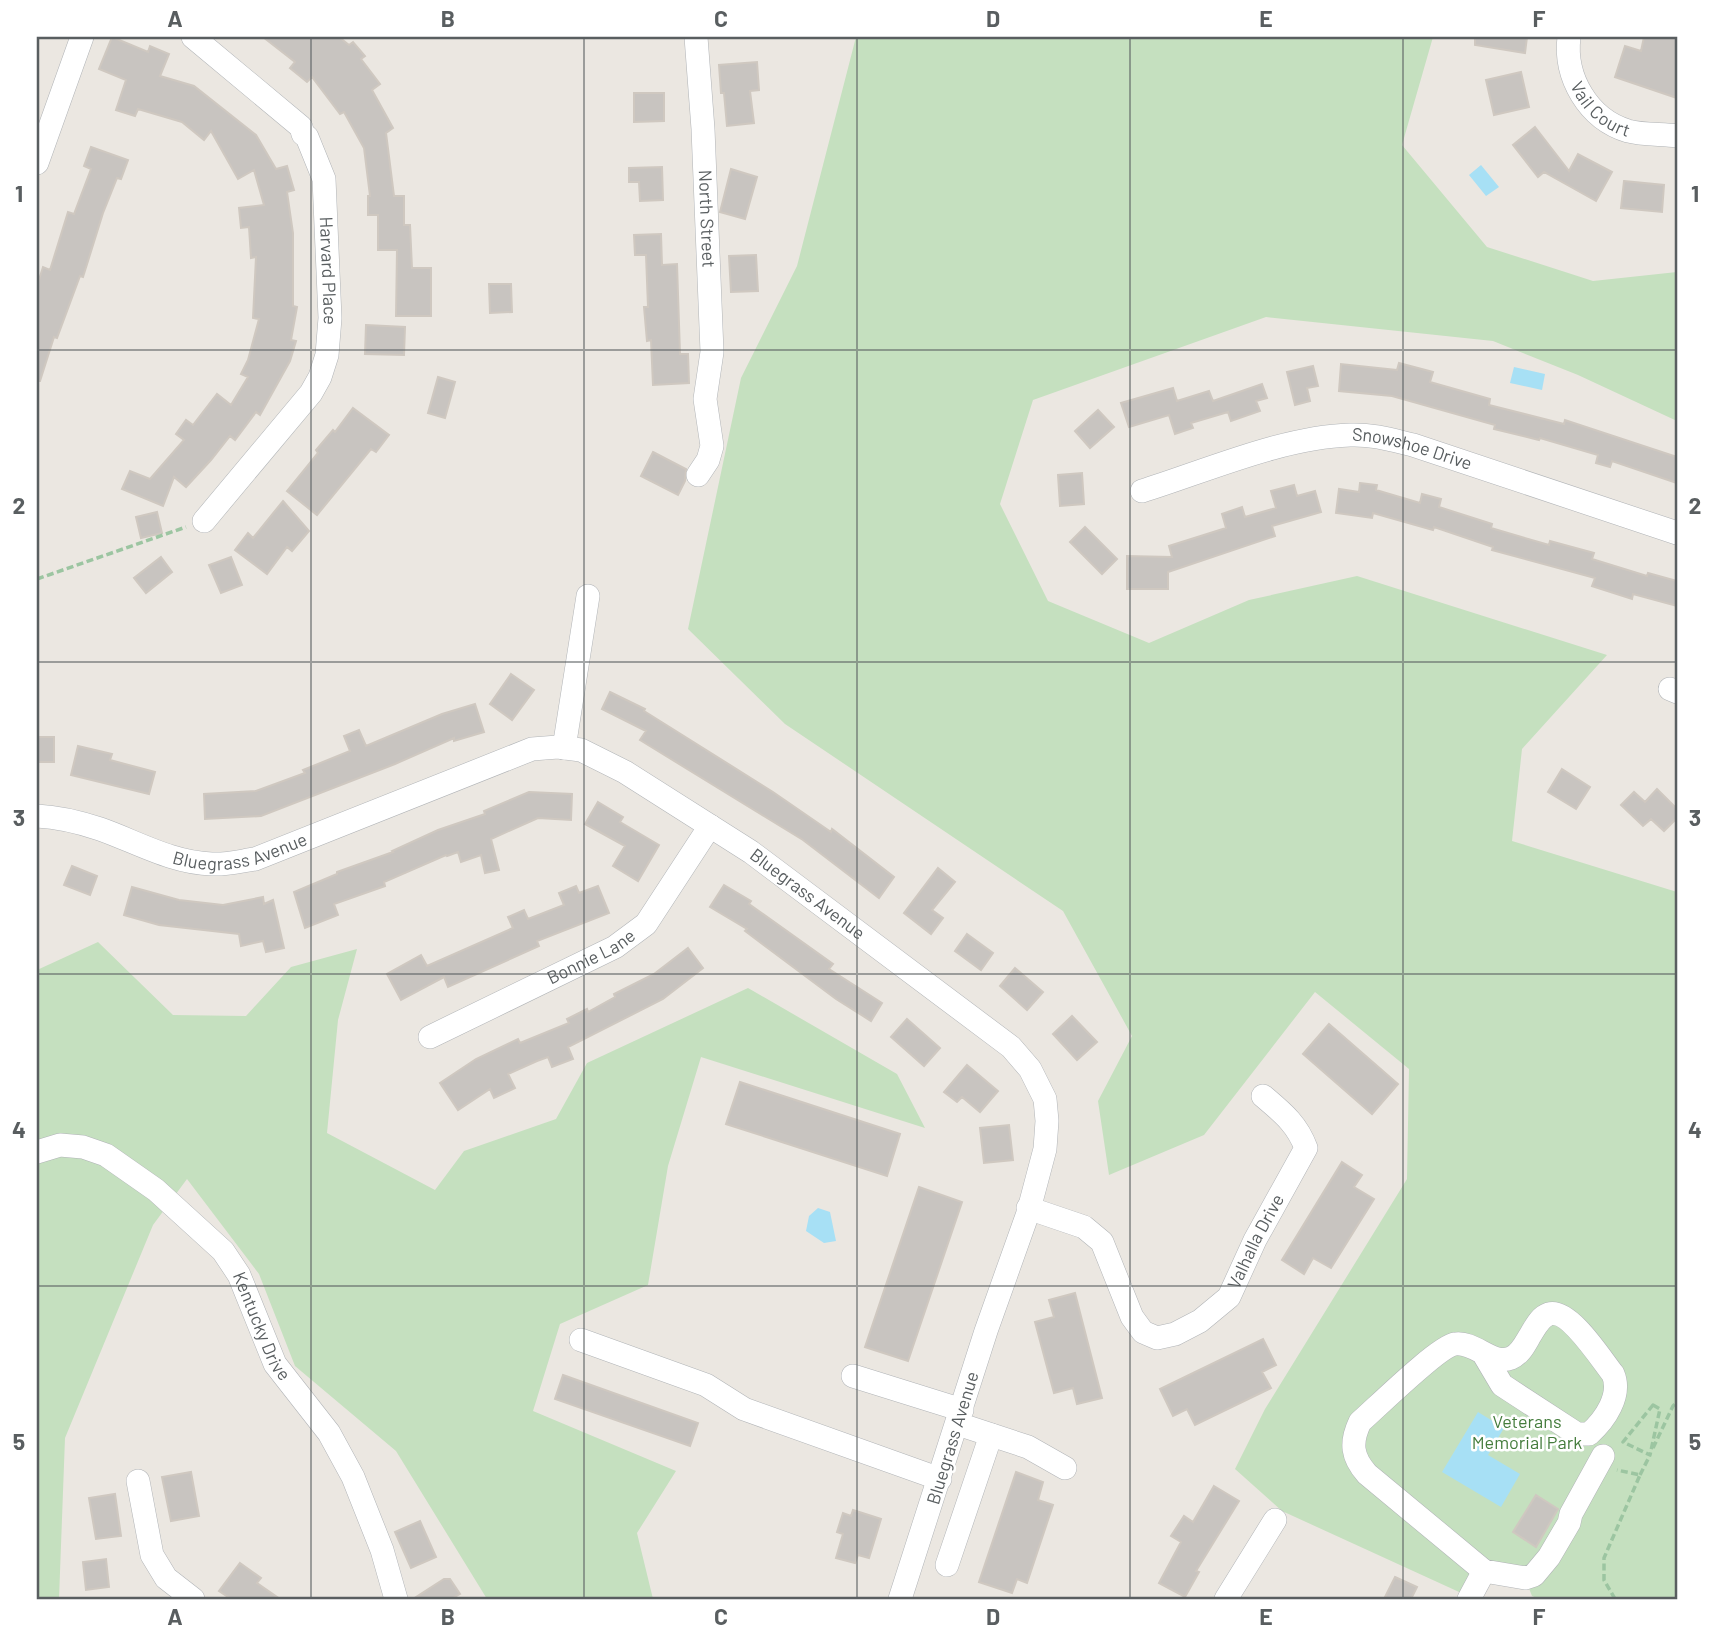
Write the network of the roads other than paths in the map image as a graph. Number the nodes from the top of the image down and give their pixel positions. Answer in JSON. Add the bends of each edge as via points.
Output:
{"nodes":[{"id":1,"x":82,"y":37,"type":"edge"},
{"id":2,"x":193,"y":37,"type":"edge"},
{"id":3,"x":696,"y":37,"type":"edge"},
{"id":4,"x":1569,"y":37,"type":"edge"},
{"id":5,"x":1677,"y":136,"type":"edge"},
{"id":6,"x":37,"y":163,"type":"edge"},
{"id":7,"x":698,"y":475,"type":"dead end"},
{"id":8,"x":1142,"y":491,"type":"dead end"},
{"id":9,"x":204,"y":521,"type":"road end"},
{"id":10,"x":1677,"y":533,"type":"edge"},
{"id":11,"x":588,"y":596,"type":"dead end"},
{"id":12,"x":564,"y":748,"type":"junction"},
{"id":13,"x":37,"y":816,"type":"edge"},
{"id":14,"x":710,"y":826,"type":"junction"},
{"id":15,"x":430,"y":1037,"type":"dead end"},
{"id":16,"x":1263,"y":1096,"type":"dead end"},
{"id":17,"x":37,"y":1152,"type":"edge"},
{"id":18,"x":1028,"y":1208,"type":"junction"},
{"id":19,"x":582,"y":1340,"type":"dead end"},
{"id":20,"x":1483,"y":1353,"type":"junction"},
{"id":21,"x":853,"y":1376,"type":"dead end"},
{"id":22,"x":960,"y":1417,"type":"junction"},
{"id":23,"x":991,"y":1434,"type":"junction"},
{"id":24,"x":1600,"y":1461,"type":"road end"},
{"id":25,"x":1065,"y":1468,"type":"dead end"},
{"id":26,"x":940,"y":1479,"type":"junction"},
{"id":27,"x":138,"y":1481,"type":"dead end"},
{"id":28,"x":1275,"y":1520,"type":"dead end"},
{"id":29,"x":947,"y":1565,"type":"dead end"},
{"id":30,"x":1483,"y":1571,"type":"junction"},
{"id":31,"x":193,"y":1599,"type":"edge"},
{"id":32,"x":396,"y":1599,"type":"edge"},
{"id":33,"x":901,"y":1599,"type":"edge"},
{"id":34,"x":1226,"y":1599,"type":"edge"},
{"id":35,"x":1469,"y":1599,"type":"edge"}],
"edges":[{"from":1,"to":6,"type":"street"},
{"from":2,"to":9,"type":"street","name":"Harvard Place","via":[[301,127],[307,137],[324,179],[330,318],[327,355],[311,393]]},
{"from":3,"to":7,"type":"street","name":"North Street","via":[[712,352],[705,399],[712,446]]},
{"from":4,"to":5,"type":"street","name":"Vail Court","via":[[1573,76],[1590,108],[1625,130]]},
{"from":8,"to":10,"type":"street","name":"Snowshoe Drive","via":[[1317,438],[1372,436],[1413,445]]},
{"from":11,"to":12,"type":"street"},
{"from":12,"to":13,"type":"street","name":"Bluegrass Avenue","via":[[532,749],[255,859],[229,864],[176,859],[100,829]]},
{"from":12,"to":14,"type":"street","name":"Bluegrass Avenue","via":[[588,752]]},
{"from":14,"to":15,"type":"street","name":"Bonnie Lane","via":[[654,912],[632,936]]},
{"from":14,"to":18,"type":"street","name":"Bluegrass Avenue","via":[[1018,1054],[1039,1084],[1047,1109],[1045,1149]]},
{"from":16,"to":18,"type":"street","name":"Valhalla Drive","via":[[1300,1132],[1306,1148],[1229,1297],[1175,1334],[1157,1338],[1143,1332],[1132,1317],[1102,1242],[1093,1234]]},
{"from":17,"to":32,"type":"street","name":"Kentucky Drive","via":[[60,1145],[106,1155],[156,1190],[223,1251],[239,1275],[275,1364],[329,1433],[352,1477]]},
{"from":18,"to":22,"type":"street","name":"Bluegrass Avenue"},
{"from":19,"to":26,"type":"street","via":[[706,1385],[744,1409]]},
{"from":20,"to":20,"type":"street","via":[[1502,1385],[1577,1434],[1589,1434],[1598,1426],[1615,1398],[1613,1374],[1560,1314],[1540,1319],[1520,1352],[1510,1359]]},
{"from":20,"to":30,"type":"street","via":[[1467,1345],[1445,1348],[1360,1422],[1353,1453],[1367,1474]]},
{"from":21,"to":22,"type":"street"},
{"from":22,"to":23,"type":"street"},
{"from":22,"to":26,"type":"street","name":"Bluegrass Avenue"},
{"from":23,"to":25,"type":"street","via":[[1028,1447]]},
{"from":23,"to":29,"type":"street"},
{"from":24,"to":30,"type":"street","via":[[1569,1523],[1534,1575],[1525,1578]]},
{"from":26,"to":33,"type":"street","name":"Bluegrass Avenue"},
{"from":27,"to":31,"type":"street","via":[[152,1555],[166,1578]]},
{"from":28,"to":34,"type":"street"},
{"from":30,"to":35,"type":"street"}]}
